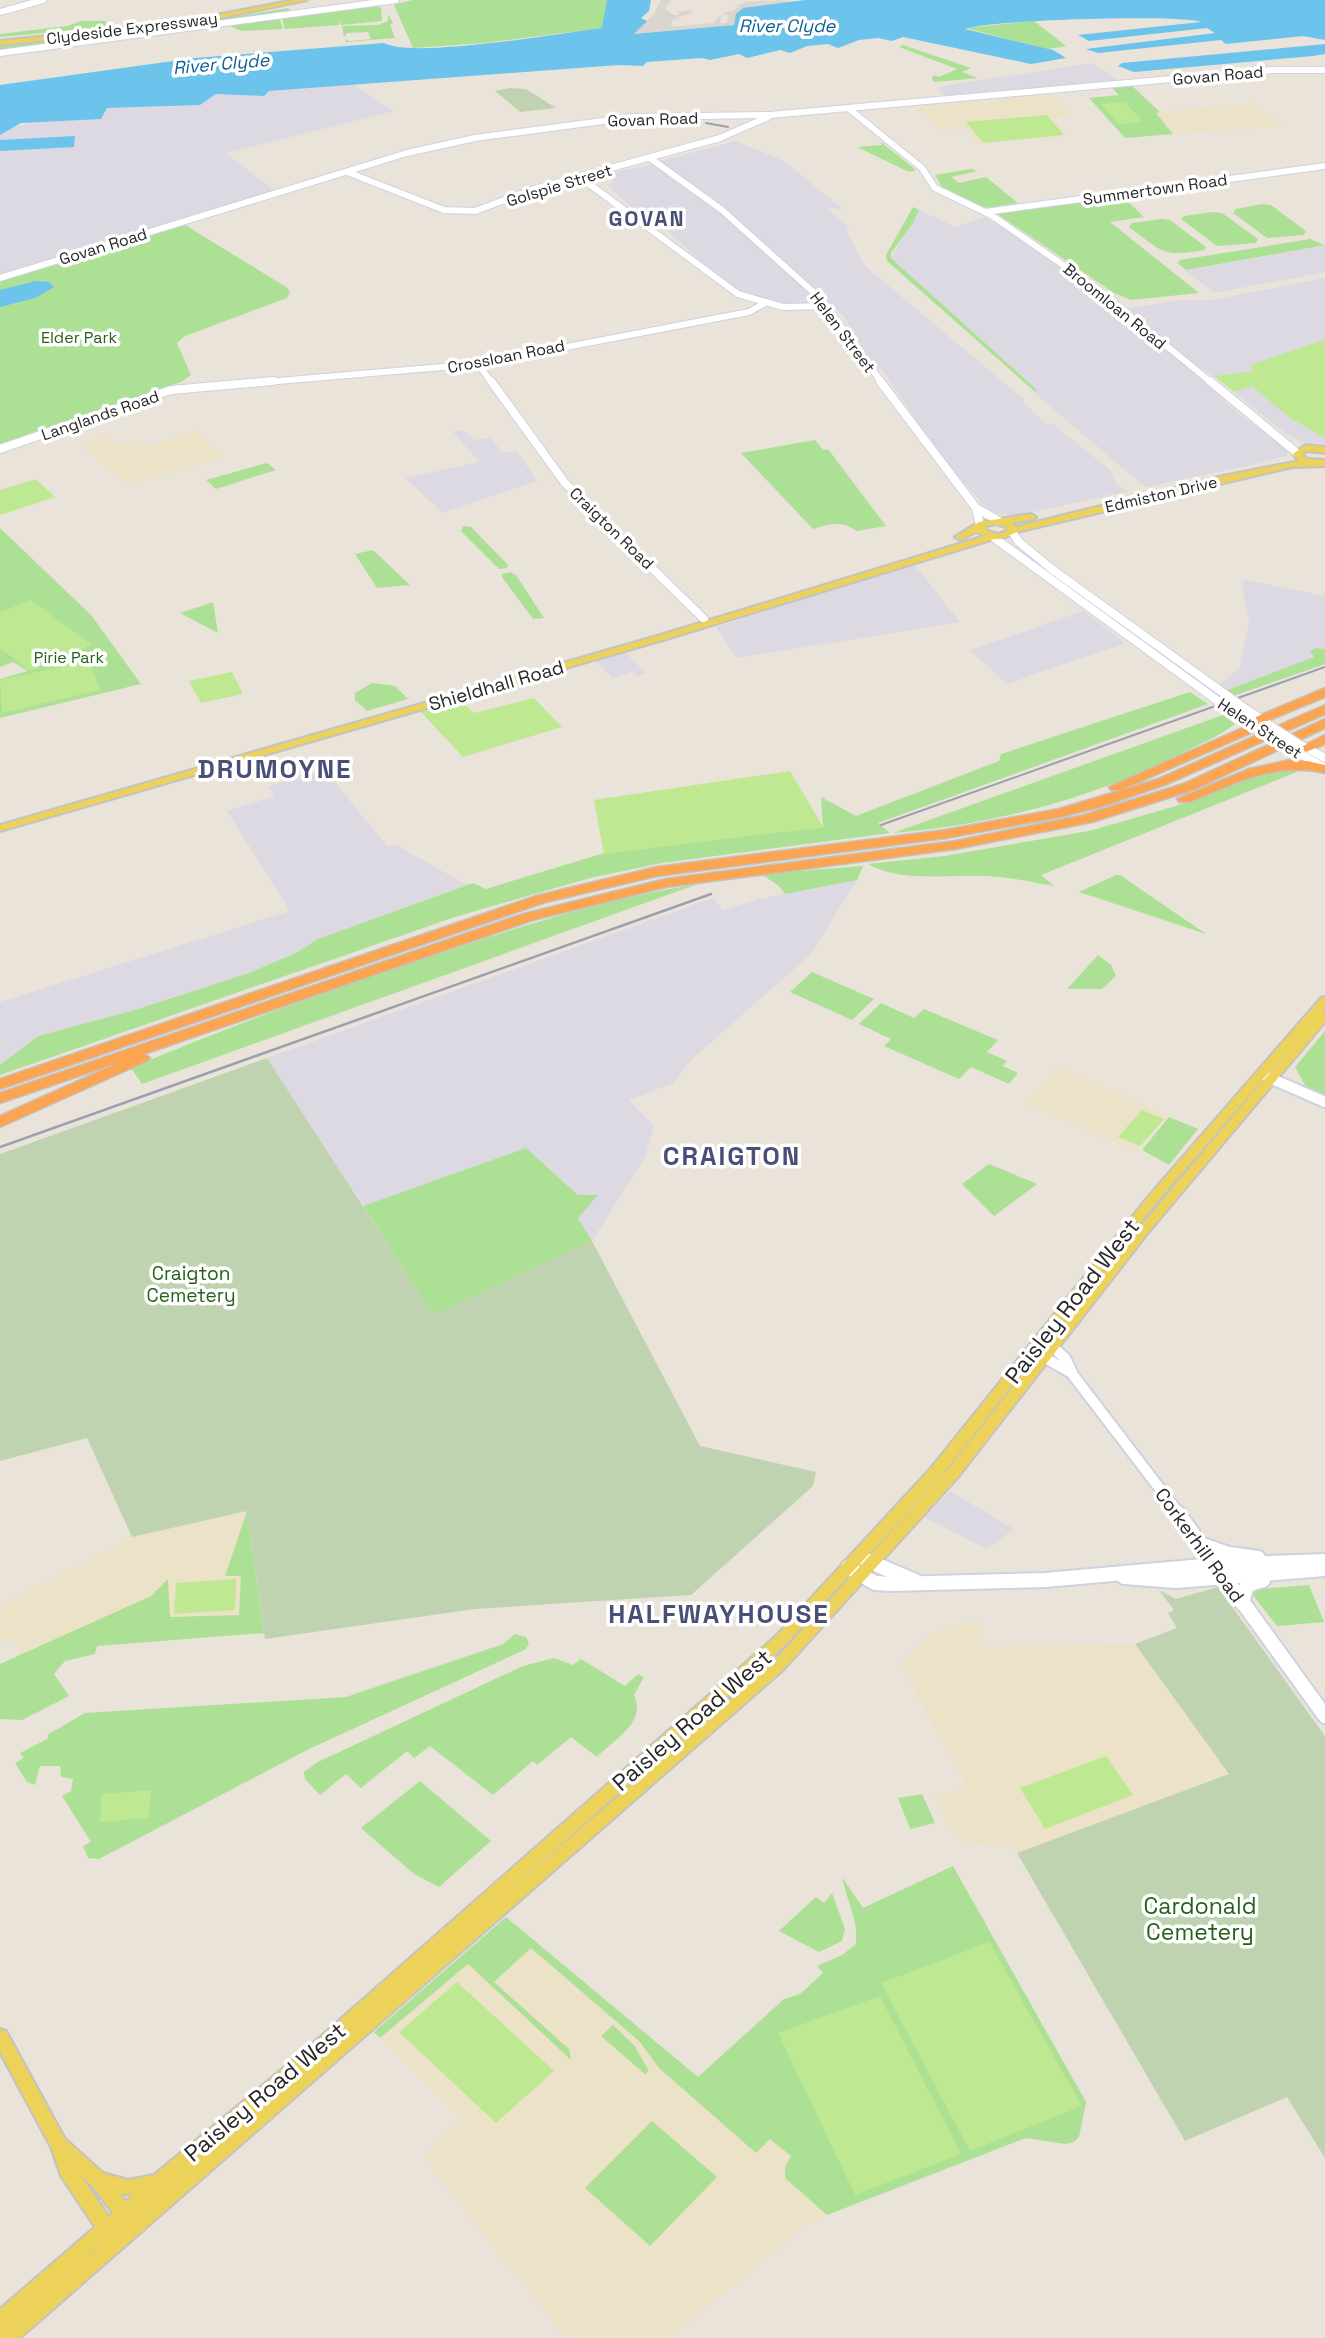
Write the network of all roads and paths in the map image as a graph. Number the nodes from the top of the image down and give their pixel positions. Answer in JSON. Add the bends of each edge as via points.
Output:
{"nodes":[{"id":1,"x":43,"y":0,"type":"edge"},
{"id":2,"x":282,"y":0,"type":"edge"},
{"id":3,"x":293,"y":0,"type":"edge"},
{"id":4,"x":304,"y":0,"type":"edge"},
{"id":5,"x":383,"y":0,"type":"edge"},
{"id":6,"x":396,"y":0,"type":"edge"},
{"id":7,"x":312,"y":1,"type":"edge"},
{"id":8,"x":352,"y":7,"type":"junction"},
{"id":9,"x":0,"y":12,"type":"edge"},
{"id":10,"x":202,"y":18,"type":"junction"},
{"id":11,"x":186,"y":23,"type":"junction"},
{"id":12,"x":0,"y":42,"type":"edge"},
{"id":13,"x":0,"y":53,"type":"edge"},
{"id":14,"x":1325,"y":70,"type":"edge"},
{"id":15,"x":848,"y":108,"type":"junction"},
{"id":16,"x":770,"y":115,"type":"junction"},
{"id":17,"x":650,"y":158,"type":"junction"},
{"id":18,"x":1325,"y":166,"type":"edge"},
{"id":19,"x":602,"y":171,"type":"junction"},
{"id":20,"x":347,"y":172,"type":"junction"},
{"id":21,"x":578,"y":178,"type":"junction"},
{"id":22,"x":307,"y":184,"type":"junction"},
{"id":23,"x":380,"y":184,"type":"junction"},
{"id":24,"x":552,"y":184,"type":"junction"},
{"id":25,"x":603,"y":193,"type":"junction"},
{"id":26,"x":985,"y":212,"type":"junction"},
{"id":27,"x":0,"y":278,"type":"edge"},
{"id":28,"x":765,"y":303,"type":"junction"},
{"id":29,"x":827,"y":306,"type":"junction"},
{"id":30,"x":804,"y":307,"type":"junction"},
{"id":31,"x":833,"y":314,"type":"junction"},
{"id":32,"x":478,"y":364,"type":"junction"},
{"id":33,"x":201,"y":387,"type":"joint"},
{"id":34,"x":1286,"y":441,"type":"junction"},
{"id":35,"x":1320,"y":448,"type":"edge"},
{"id":36,"x":0,"y":449,"type":"edge"},
{"id":37,"x":1297,"y":454,"type":"junction"},
{"id":38,"x":1310,"y":463,"type":"junction"},
{"id":39,"x":1325,"y":463,"type":"edge"},
{"id":40,"x":1156,"y":491,"type":"junction"},
{"id":41,"x":1125,"y":499,"type":"junction"},
{"id":42,"x":976,"y":508,"type":"junction"},
{"id":43,"x":1000,"y":522,"type":"junction"},
{"id":44,"x":980,"y":527,"type":"junction"},
{"id":45,"x":1013,"y":531,"type":"junction"},
{"id":46,"x":992,"y":537,"type":"junction"},
{"id":47,"x":882,"y":566,"type":"junction"},
{"id":48,"x":787,"y":596,"type":"junction"},
{"id":49,"x":704,"y":619,"type":"junction"},
{"id":50,"x":1325,"y":692,"type":"edge"},
{"id":51,"x":1294,"y":706,"type":"junction"},
{"id":52,"x":1325,"y":709,"type":"edge"},
{"id":53,"x":1242,"y":712,"type":"junction"},
{"id":54,"x":1325,"y":723,"type":"edge"},
{"id":55,"x":1262,"y":726,"type":"junction"},
{"id":56,"x":1325,"y":739,"type":"edge"},
{"id":57,"x":1221,"y":741,"type":"junction"},
{"id":58,"x":1298,"y":748,"type":"junction"},
{"id":59,"x":1325,"y":750,"type":"edge"},
{"id":60,"x":1325,"y":758,"type":"edge"},
{"id":61,"x":1325,"y":769,"type":"edge"},
{"id":62,"x":1240,"y":777,"type":"junction"},
{"id":63,"x":0,"y":821,"type":"edge"},
{"id":64,"x":0,"y":828,"type":"edge"},
{"id":65,"x":980,"y":829,"type":"junction"},
{"id":66,"x":814,"y":862,"type":"junction"},
{"id":67,"x":1325,"y":1001,"type":"edge"},
{"id":68,"x":254,"y":1011,"type":"junction"},
{"id":69,"x":1325,"y":1015,"type":"edge"},
{"id":70,"x":1265,"y":1077,"type":"junction"},
{"id":71,"x":0,"y":1084,"type":"edge"},
{"id":72,"x":0,"y":1098,"type":"edge"},
{"id":73,"x":1325,"y":1102,"type":"edge"},
{"id":74,"x":0,"y":1122,"type":"edge"},
{"id":75,"x":1043,"y":1349,"type":"junction"},
{"id":76,"x":1200,"y":1544,"type":"junction"},
{"id":77,"x":1295,"y":1561,"type":"junction"},
{"id":78,"x":1215,"y":1565,"type":"junction"},
{"id":79,"x":861,"y":1566,"type":"junction"},
{"id":80,"x":1324,"y":1566,"type":"edge"},
{"id":81,"x":1187,"y":1568,"type":"junction"},
{"id":82,"x":1111,"y":1575,"type":"junction"},
{"id":83,"x":1224,"y":1578,"type":"junction"},
{"id":84,"x":1242,"y":1603,"type":"junction"},
{"id":85,"x":1325,"y":1717,"type":"edge"},
{"id":86,"x":0,"y":2036,"type":"edge"},
{"id":87,"x":268,"y":2108,"type":"joint"},
{"id":88,"x":59,"y":2145,"type":"junction"},
{"id":89,"x":166,"y":2175,"type":"junction"},
{"id":90,"x":98,"y":2180,"type":"junction"},
{"id":91,"x":130,"y":2222,"type":"junction"},
{"id":92,"x":106,"y":2228,"type":"junction"},
{"id":93,"x":0,"y":2321,"type":"edge"},
{"id":94,"x":5,"y":2338,"type":"edge"}],
"edges":[{"from":1,"to":9,"type":"street"},
{"from":2,"to":10,"type":"main road"},
{"from":3,"to":10,"type":"main road","name":"Clydeside Expressway"},
{"from":4,"to":11,"type":"main road","name":"Clydeside Expressway"},
{"from":5,"to":8,"type":"street"},
{"from":6,"to":8,"type":"street"},
{"from":7,"to":11,"type":"main road"},
{"from":8,"to":13,"type":"street"},
{"from":10,"to":12,"type":"main road","name":"Clydeside Expressway"},
{"from":11,"to":12,"type":"main road","name":"Clydeside Expressway"},
{"from":14,"to":15,"type":"street","name":"Govan Road","via":[[1272,70]]},
{"from":15,"to":16,"type":"street","name":"Govan Road"},
{"from":15,"to":26,"type":"street","name":"Broomloan Road","via":[[922,168],[933,186]]},
{"from":16,"to":17,"type":"street","name":"Golspie Street","via":[[720,138]]},
{"from":16,"to":20,"type":"street","name":"Govan Road","via":[[633,117],[538,128],[427,147]]},
{"from":17,"to":19,"type":"street","name":"Golspie Street"},
{"from":17,"to":29,"type":"street","name":"Helen Street","via":[[722,210]]},
{"from":18,"to":26,"type":"street","name":"Summertown Road"},
{"from":19,"to":21,"type":"street","name":"Golspie Street"},
{"from":19,"to":25,"type":"street","via":[[596,182]]},
{"from":20,"to":22,"type":"street","name":"Govan Road"},
{"from":20,"to":23,"type":"street","name":"Golspie Street"},
{"from":21,"to":24,"type":"street","name":"Golspie Street"},
{"from":21,"to":25,"type":"street"},
{"from":22,"to":23,"type":"street","via":[[345,180]]},
{"from":22,"to":27,"type":"street","name":"Govan Road"},
{"from":23,"to":24,"type":"street","name":"Golspie Street","via":[[459,212],[491,207]]},
{"from":24,"to":25,"type":"street"},
{"from":25,"to":28,"type":"street","via":[[728,288]]},
{"from":26,"to":34,"type":"street","name":"Broomloan Road","via":[[1103,293]]},
{"from":28,"to":30,"type":"street"},
{"from":28,"to":32,"type":"street","name":"Crossloan Road","via":[[749,312]]},
{"from":29,"to":30,"type":"street"},
{"from":29,"to":31,"type":"street","name":"Helen Street"},
{"from":30,"to":31,"type":"street"},
{"from":31,"to":42,"type":"street","name":"Helen Street"},
{"from":32,"to":33,"type":"street","name":"Crossloan Road"},
{"from":32,"to":49,"type":"street","name":"Craigton Road","via":[[565,482]]},
{"from":33,"to":36,"type":"street","name":"Langlands Road","via":[[152,396]]},
{"from":34,"to":35,"type":"street","name":"Broomloan Road"},
{"from":34,"to":37,"type":"street","name":"Broomloan Road"},
{"from":35,"to":37,"type":"main road","name":"Edmiston Drive"},
{"from":37,"to":38,"type":"main road"},
{"from":37,"to":40,"type":"main road","name":"Edmiston Drive"},
{"from":38,"to":39,"type":"main road"},
{"from":38,"to":40,"type":"main road","name":"Edmiston Drive"},
{"from":40,"to":41,"type":"main road","name":"Edmiston Drive"},
{"from":41,"to":43,"type":"main road","name":"Edmiston Drive"},
{"from":41,"to":45,"type":"main road","name":"Edmiston Drive"},
{"from":42,"to":43,"type":"street","name":"Helen Street"},
{"from":42,"to":44,"type":"street","name":"Helen Street"},
{"from":43,"to":44,"type":"main road","name":"Edmiston Drive"},
{"from":43,"to":45,"type":"main road"},
{"from":44,"to":46,"type":"main road"},
{"from":44,"to":47,"type":"main road","name":"Shieldhall Road"},
{"from":45,"to":46,"type":"main road","name":"Edmiston Drive"},
{"from":45,"to":53,"type":"street","name":"Helen Street","bridge":true,"via":[[1019,542],[1053,570],[1229,697]]},
{"from":46,"to":47,"type":"main road","name":"Shieldhall Road"},
{"from":46,"to":53,"type":"street","name":"Helen Street","bridge":true,"via":[[1218,701]]},
{"from":47,"to":48,"type":"main road","name":"Shieldhall Road"},
{"from":48,"to":49,"type":"main road","name":"Shieldhall Road"},
{"from":48,"to":64,"type":"main road","name":"Shieldhall Road"},
{"from":49,"to":63,"type":"main road","name":"Shieldhall Road"},
{"from":50,"to":51,"type":"highway"},
{"from":51,"to":53,"type":"highway","via":[[1272,713]]},
{"from":51,"to":55,"type":"highway"},
{"from":52,"to":65,"type":"highway","via":[[1228,756],[1154,785],[1085,807]]},
{"from":53,"to":55,"type":"street","name":"Helen Street"},
{"from":53,"to":57,"type":"highway","via":[[1239,727]]},
{"from":54,"to":66,"type":"highway","via":[[1188,787],[1087,819],[964,844]]},
{"from":55,"to":57,"type":"highway"},
{"from":55,"to":58,"type":"street","name":"Helen Street","bridge":true},
{"from":56,"to":58,"type":"highway"},
{"from":57,"to":65,"type":"highway","via":[[1083,799]]},
{"from":58,"to":60,"type":"street","name":"Helen Street"},
{"from":58,"to":61,"type":"street","name":"Helen Street"},
{"from":58,"to":62,"type":"highway"},
{"from":59,"to":60,"type":"highway"},
{"from":61,"to":62,"type":"highway","via":[[1295,762]]},
{"from":62,"to":66,"type":"highway","via":[[1158,808],[1068,832],[931,854]]},
{"from":65,"to":71,"type":"highway","via":[[704,864],[569,891],[477,918]]},
{"from":66,"to":68,"type":"highway","via":[[666,883],[570,905]]},
{"from":67,"to":70,"type":"main road","name":"Paisley Road West"},
{"from":68,"to":72,"type":"highway"},
{"from":68,"to":74,"type":"highway"},
{"from":69,"to":70,"type":"main road","name":"Paisley Road West"},
{"from":70,"to":73,"type":"street"},
{"from":70,"to":75,"type":"main road","name":"Paisley Road West"},
{"from":75,"to":76,"type":"street","name":"Corkerhill Road","via":[[1073,1375]]},
{"from":75,"to":79,"type":"main road","name":"Paisley Road West","via":[[942,1475]]},
{"from":76,"to":77,"type":"street","via":[[1229,1554]]},
{"from":76,"to":78,"type":"street","name":"Corkerhill Road"},
{"from":76,"to":81,"type":"street"},
{"from":77,"to":78,"type":"street"},
{"from":77,"to":80,"type":"street"},
{"from":78,"to":81,"type":"street"},
{"from":78,"to":83,"type":"street","name":"Corkerhill Road"},
{"from":79,"to":82,"type":"street","via":[[875,1583]]},
{"from":79,"to":87,"type":"main road","name":"Paisley Road West","via":[[745,1697]]},
{"from":79,"to":89,"type":"main road","name":"Paisley Road West","via":[[730,1689],[315,2052]]},
{"from":80,"to":83,"type":"street"},
{"from":80,"to":84,"type":"street","via":[[1250,1582]]},
{"from":81,"to":82,"type":"street"},
{"from":82,"to":83,"type":"street","via":[[1166,1581]]},
{"from":83,"to":84,"type":"street","name":"Corkerhill Road"},
{"from":84,"to":85,"type":"street","name":"Corkerhill Road"},
{"from":86,"to":88,"type":"main road"},
{"from":87,"to":91,"type":"main road","via":[[250,2115]]},
{"from":88,"to":90,"type":"main road"},
{"from":88,"to":92,"type":"main road","via":[[67,2170]]},
{"from":89,"to":90,"type":"main road","via":[[138,2188]]},
{"from":89,"to":91,"type":"main road","name":"Paisley Road West"},
{"from":90,"to":91,"type":"main road"},
{"from":91,"to":92,"type":"main road","name":"Paisley Road West"},
{"from":91,"to":92,"type":"main road","via":[[110,2219]]},
{"from":92,"to":93,"type":"main road","name":"Paisley Road West"},
{"from":92,"to":94,"type":"main road","name":"Paisley Road West"}]}
